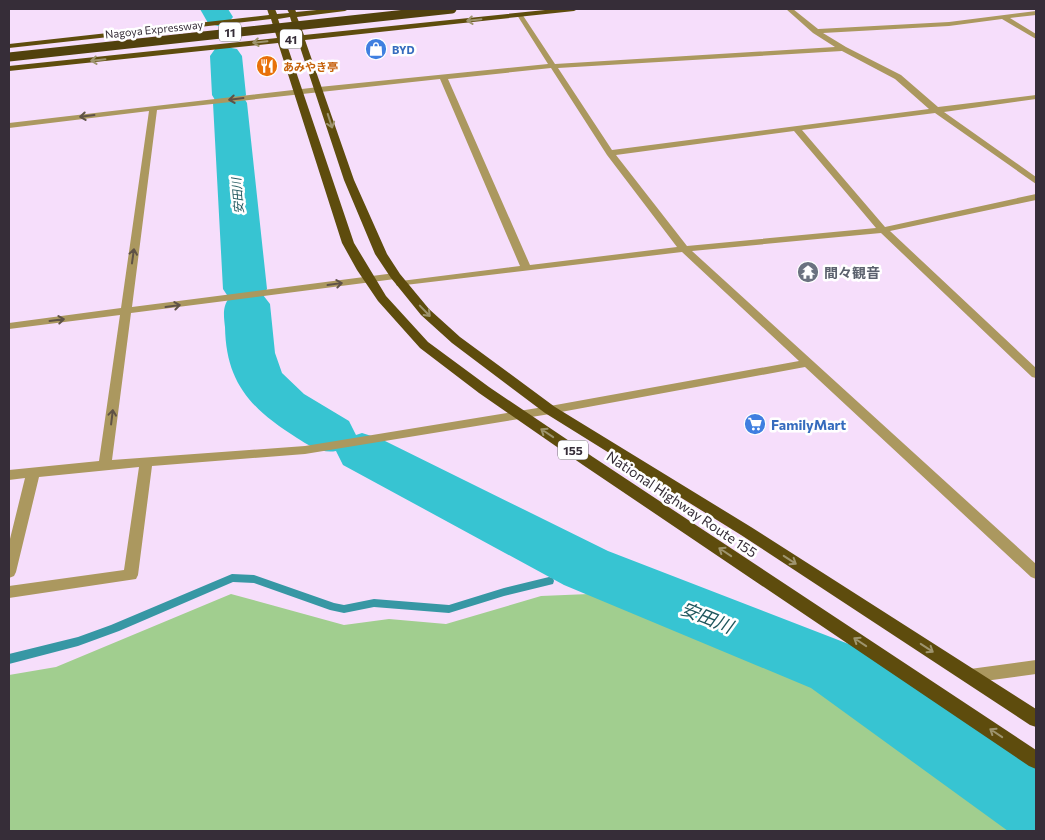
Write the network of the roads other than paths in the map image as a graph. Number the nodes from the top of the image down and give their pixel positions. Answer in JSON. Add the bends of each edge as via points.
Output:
{"nodes":[{"id":1,"x":345,"y":9,"type":"edge"},
{"id":2,"x":385,"y":9,"type":"edge"},
{"id":3,"x":452,"y":9,"type":"edge"},
{"id":4,"x":574,"y":9,"type":"edge"},
{"id":5,"x":788,"y":9,"type":"edge"},
{"id":6,"x":293,"y":12,"type":"edge"},
{"id":7,"x":273,"y":13,"type":"edge"},
{"id":8,"x":1036,"y":13,"type":"edge"},
{"id":9,"x":520,"y":15,"type":"junction"},
{"id":10,"x":1004,"y":18,"type":"junction"},
{"id":11,"x":816,"y":31,"type":"junction"},
{"id":12,"x":1036,"y":37,"type":"edge"},
{"id":13,"x":302,"y":38,"type":"junction"},
{"id":14,"x":282,"y":40,"type":"junction"},
{"id":15,"x":9,"y":48,"type":"edge"},
{"id":16,"x":844,"y":48,"type":"junction"},
{"id":17,"x":9,"y":57,"type":"edge"},
{"id":18,"x":552,"y":66,"type":"junction"},
{"id":19,"x":9,"y":70,"type":"edge"},
{"id":20,"x":443,"y":77,"type":"junction"},
{"id":21,"x":319,"y":89,"type":"junction"},
{"id":22,"x":298,"y":92,"type":"junction"},
{"id":23,"x":1036,"y":97,"type":"edge"},
{"id":24,"x":152,"y":109,"type":"junction"},
{"id":25,"x":936,"y":110,"type":"junction"},
{"id":26,"x":9,"y":125,"type":"edge"},
{"id":27,"x":796,"y":128,"type":"junction"},
{"id":28,"x":610,"y":153,"type":"junction"},
{"id":29,"x":1036,"y":181,"type":"edge"},
{"id":30,"x":1036,"y":197,"type":"edge"},
{"id":31,"x":883,"y":230,"type":"junction"},
{"id":32,"x":684,"y":249,"type":"junction"},
{"id":33,"x":526,"y":267,"type":"junction"},
{"id":34,"x":369,"y":280,"type":"junction"},
{"id":35,"x":398,"y":280,"type":"junction"},
{"id":36,"x":125,"y":312,"type":"junction"},
{"id":37,"x":9,"y":326,"type":"edge"},
{"id":38,"x":810,"y":363,"type":"junction"},
{"id":39,"x":1036,"y":374,"type":"edge"},
{"id":40,"x":550,"y":410,"type":"junction"},
{"id":41,"x":520,"y":414,"type":"junction"},
{"id":42,"x":146,"y":462,"type":"junction"},
{"id":43,"x":105,"y":465,"type":"junction"},
{"id":44,"x":33,"y":472,"type":"junction"},
{"id":45,"x":9,"y":475,"type":"edge"},
{"id":46,"x":9,"y":572,"type":"edge"},
{"id":47,"x":1036,"y":572,"type":"edge"},
{"id":48,"x":9,"y":592,"type":"edge"},
{"id":49,"x":1036,"y":667,"type":"edge"},
{"id":50,"x":970,"y":676,"type":"junction"},
{"id":51,"x":1036,"y":719,"type":"edge"},
{"id":52,"x":1036,"y":760,"type":"edge"}],
"edges":[{"from":1,"to":6,"type":"highway","number":"41"},
{"from":2,"to":15,"type":"highway","name":"Nagoya Expressway","number":"11"},
{"from":3,"to":17,"type":"highway","name":"Nagoya Expressway","number":"11","bridge":true},
{"from":4,"to":9,"type":"highway","number":"41"},
{"from":5,"to":11,"type":"street"},
{"from":6,"to":7,"type":"highway","number":"41"},
{"from":6,"to":13,"type":"highway","name":"National Highway Route 155","number":"155"},
{"from":7,"to":14,"type":"highway","name":"National Highway Route 155","number":"155"},
{"from":7,"to":15,"type":"highway","number":"41"},
{"from":8,"to":10,"type":"street"},
{"from":9,"to":13,"type":"highway","number":"41","one_way":true},
{"from":9,"to":18,"type":"street"},
{"from":10,"to":11,"type":"street"},
{"from":10,"to":12,"type":"street"},
{"from":11,"to":16,"type":"street"},
{"from":13,"to":14,"type":"highway","number":"41"},
{"from":13,"to":21,"type":"highway","name":"National Highway Route 155","number":"155"},
{"from":14,"to":19,"type":"highway","number":"41","one_way":true},
{"from":14,"to":22,"type":"highway","name":"National Highway Route 155","number":"155"},
{"from":16,"to":18,"type":"street"},
{"from":16,"to":25,"type":"street","via":[[898,76]]},
{"from":18,"to":20,"type":"street"},
{"from":18,"to":28,"type":"street"},
{"from":20,"to":21,"type":"street"},
{"from":20,"to":33,"type":"street"},
{"from":21,"to":22,"type":"street"},
{"from":21,"to":35,"type":"highway","name":"National Highway Route 155","number":"155","one_way":true,"via":[[349,180],[381,254]]},
{"from":22,"to":24,"type":"street","one_way":true},
{"from":22,"to":34,"type":"highway","name":"National Highway Route 155","number":"155","via":[[348,244]]},
{"from":23,"to":25,"type":"street"},
{"from":24,"to":26,"type":"street","one_way":true},
{"from":36,"to":24,"type":"street","one_way":true},
{"from":25,"to":27,"type":"street"},
{"from":25,"to":29,"type":"street"},
{"from":27,"to":28,"type":"street"},
{"from":27,"to":31,"type":"street"},
{"from":28,"to":32,"type":"street"},
{"from":30,"to":31,"type":"street"},
{"from":31,"to":32,"type":"street"},
{"from":31,"to":39,"type":"street"},
{"from":32,"to":33,"type":"street"},
{"from":32,"to":38,"type":"street"},
{"from":33,"to":35,"type":"street"},
{"from":34,"to":35,"type":"street"},
{"from":36,"to":34,"type":"street","one_way":true},
{"from":34,"to":41,"type":"highway","name":"National Highway Route 155","number":"155","via":[[424,345]]},
{"from":35,"to":40,"type":"highway","name":"National Highway Route 155","number":"155","one_way":true,"via":[[425,312],[456,340]]},
{"from":37,"to":36,"type":"street","one_way":true},
{"from":43,"to":36,"type":"street","one_way":true},
{"from":38,"to":40,"type":"street"},
{"from":38,"to":47,"type":"street"},
{"from":40,"to":41,"type":"street"},
{"from":40,"to":50,"type":"highway","name":"National Highway Route 155","number":"155","one_way":true,"via":[[746,531]]},
{"from":41,"to":42,"type":"street","via":[[305,450]]},
{"from":52,"to":41,"type":"highway","name":"National Highway Route 155","number":"155","one_way":true},
{"from":42,"to":43,"type":"street"},
{"from":42,"to":48,"type":"street","via":[[130,575]]},
{"from":43,"to":44,"type":"street"},
{"from":44,"to":45,"type":"street"},
{"from":44,"to":46,"type":"street"},
{"from":49,"to":50,"type":"street"},
{"from":50,"to":51,"type":"highway","name":"National Highway Route 155","number":"155"}]}
